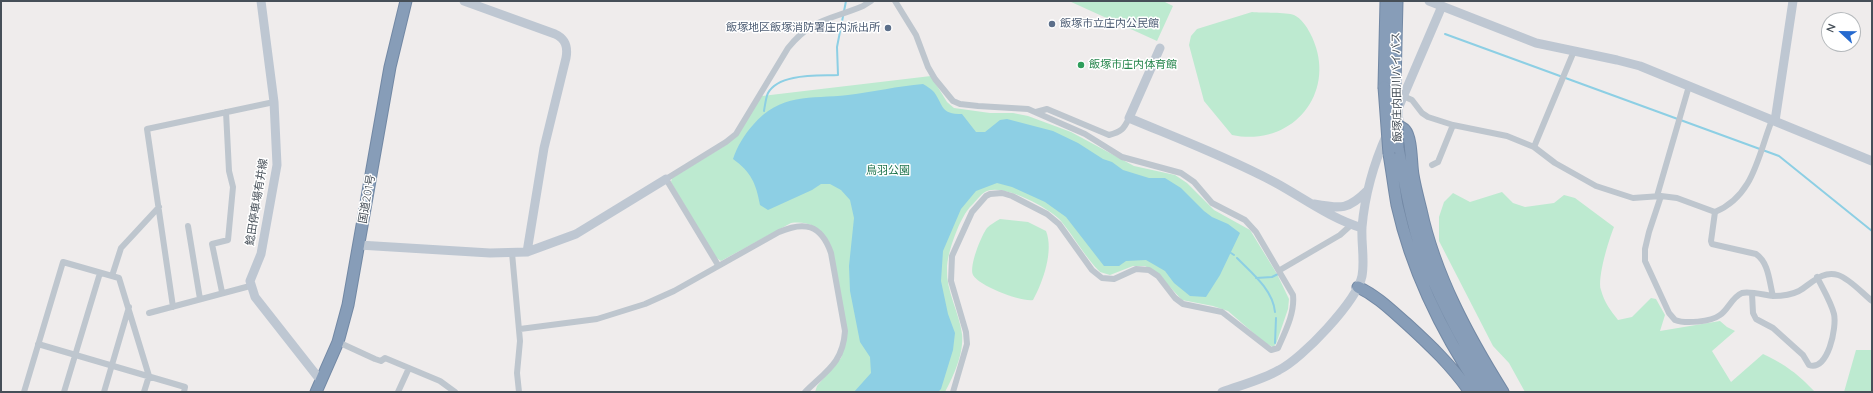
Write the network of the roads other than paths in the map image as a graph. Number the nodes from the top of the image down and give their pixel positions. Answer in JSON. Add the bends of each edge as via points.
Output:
{"nodes":[{"id":1,"x":261,"y":1,"type":"edge"},
{"id":2,"x":406,"y":1,"type":"edge"},
{"id":3,"x":464,"y":1,"type":"edge"},
{"id":4,"x":871,"y":1,"type":"edge"},
{"id":5,"x":895,"y":1,"type":"edge"},
{"id":6,"x":1393,"y":1,"type":"edge"},
{"id":7,"x":1429,"y":1,"type":"edge"},
{"id":8,"x":1793,"y":1,"type":"edge"},
{"id":9,"x":1442,"y":6,"type":"junction"},
{"id":10,"x":1160,"y":48,"type":"dead end"},
{"id":11,"x":1574,"y":51,"type":"junction"},
{"id":12,"x":1689,"y":86,"type":"junction"},
{"id":13,"x":1403,"y":96,"type":"junction"},
{"id":14,"x":274,"y":102,"type":"junction"},
{"id":15,"x":226,"y":112,"type":"junction"},
{"id":16,"x":1036,"y":112,"type":"junction"},
{"id":17,"x":1129,"y":118,"type":"junction"},
{"id":18,"x":1773,"y":120,"type":"junction"},
{"id":19,"x":1392,"y":122,"type":"junction"},
{"id":20,"x":1453,"y":125,"type":"junction"},
{"id":21,"x":1534,"y":147,"type":"junction"},
{"id":22,"x":1394,"y":151,"type":"junction"},
{"id":23,"x":1872,"y":161,"type":"edge"},
{"id":24,"x":1432,"y":165,"type":"dead end"},
{"id":25,"x":666,"y":180,"type":"junction"},
{"id":26,"x":1368,"y":190,"type":"junction"},
{"id":27,"x":1659,"y":196,"type":"junction"},
{"id":28,"x":1309,"y":203,"type":"junction"},
{"id":29,"x":159,"y":207,"type":"junction"},
{"id":30,"x":1715,"y":212,"type":"junction"},
{"id":31,"x":1351,"y":225,"type":"junction"},
{"id":32,"x":188,"y":226,"type":"dead end"},
{"id":33,"x":1362,"y":228,"type":"junction"},
{"id":34,"x":359,"y":245,"type":"junction"},
{"id":35,"x":527,"y":252,"type":"junction"},
{"id":36,"x":512,"y":253,"type":"junction"},
{"id":37,"x":718,"y":265,"type":"junction"},
{"id":38,"x":1280,"y":270,"type":"junction"},
{"id":39,"x":100,"y":272,"type":"junction"},
{"id":40,"x":112,"y":276,"type":"junction"},
{"id":41,"x":1817,"y":277,"type":"junction"},
{"id":42,"x":250,"y":286,"type":"junction"},
{"id":43,"x":1358,"y":287,"type":"junction"},
{"id":44,"x":222,"y":292,"type":"junction"},
{"id":45,"x":1752,"y":294,"type":"junction"},
{"id":46,"x":1773,"y":296,"type":"junction"},
{"id":47,"x":200,"y":299,"type":"junction"},
{"id":48,"x":1872,"y":301,"type":"edge"},
{"id":49,"x":129,"y":307,"type":"junction"},
{"id":50,"x":173,"y":307,"type":"junction"},
{"id":51,"x":149,"y":313,"type":"dead end"},
{"id":52,"x":520,"y":329,"type":"junction"},
{"id":53,"x":338,"y":342,"type":"junction"},
{"id":54,"x":38,"y":344,"type":"junction"},
{"id":55,"x":74,"y":354,"type":"junction"},
{"id":56,"x":112,"y":365,"type":"junction"},
{"id":57,"x":409,"y":368,"type":"junction"},
{"id":58,"x":149,"y":376,"type":"junction"},
{"id":59,"x":321,"y":381,"type":"junction"},
{"id":60,"x":24,"y":392,"type":"edge"},
{"id":61,"x":64,"y":392,"type":"edge"},
{"id":62,"x":104,"y":392,"type":"edge"},
{"id":63,"x":144,"y":392,"type":"edge"},
{"id":64,"x":184,"y":392,"type":"edge"},
{"id":65,"x":316,"y":392,"type":"edge"},
{"id":66,"x":398,"y":392,"type":"edge"},
{"id":67,"x":455,"y":392,"type":"edge"},
{"id":68,"x":519,"y":392,"type":"edge"},
{"id":69,"x":805,"y":392,"type":"edge"},
{"id":70,"x":953,"y":392,"type":"edge"},
{"id":71,"x":1222,"y":392,"type":"edge"},
{"id":72,"x":1470,"y":392,"type":"edge"},
{"id":73,"x":1482,"y":392,"type":"edge"},
{"id":74,"x":1494,"y":392,"type":"edge"},
{"id":75,"x":1503,"y":392,"type":"edge"}],
"edges":[{"from":1,"to":14,"type":"street","name":"鯰田停車場有井線"},
{"from":2,"to":34,"type":"highway","name":"国道201号","via":[[390,67]]},
{"from":3,"to":35,"type":"street","via":[[560,36],[566,44],[566,58],[544,148]]},
{"from":4,"to":25,"type":"street","via":[[809,26],[797,36],[736,134]]},
{"from":5,"to":16,"type":"street","via":[[916,35],[928,67],[953,101],[960,104],[1021,108]]},
{"from":6,"to":22,"type":"highway","name":"飯塚庄内田川バイパス","bridge":true,"via":[[1390,86]]},
{"from":7,"to":9,"type":"street"},
{"from":8,"to":18,"type":"street"},
{"from":9,"to":11,"type":"street","via":[[1536,43]]},
{"from":9,"to":13,"type":"street"},
{"from":10,"to":17,"type":"street"},
{"from":11,"to":12,"type":"street","via":[[1640,66]]},
{"from":11,"to":21,"type":"street"},
{"from":12,"to":18,"type":"street"},
{"from":12,"to":27,"type":"street"},
{"from":13,"to":19,"type":"street"},
{"from":13,"to":20,"type":"street","via":[[1412,100],[1428,117]]},
{"from":14,"to":15,"type":"street"},
{"from":14,"to":42,"type":"street","name":"鯰田停車場有井線","via":[[277,165],[261,254]]},
{"from":15,"to":29,"type":"street","via":[[147,129]]},
{"from":15,"to":44,"type":"street","via":[[229,171],[233,187],[228,240],[212,244]]},
{"from":16,"to":17,"type":"street","via":[[1048,109],[1109,135],[1117,134],[1124,129]]},
{"from":16,"to":38,"type":"street","via":[[1085,134],[1122,157],[1181,173],[1194,182],[1212,203],[1245,220],[1256,232]]},
{"from":17,"to":28,"type":"street","via":[[1260,175]]},
{"from":18,"to":23,"type":"street"},
{"from":18,"to":30,"type":"street","via":[[1746,187],[1732,203]]},
{"from":19,"to":26,"type":"street","via":[[1375,161]]},
{"from":19,"to":75,"type":"highway","via":[[1405,130],[1408,136],[1422,218],[1438,266],[1484,362]]},
{"from":20,"to":21,"type":"street","via":[[1507,136]]},
{"from":20,"to":24,"type":"street","via":[[1438,162]]},
{"from":21,"to":27,"type":"street","via":[[1555,163],[1596,186],[1633,198]]},
{"from":22,"to":73,"type":"highway","name":"飯塚庄内田川バイパス","via":[[1398,205],[1416,266],[1442,325]]},
{"from":22,"to":74,"type":"highway","name":"飯塚庄内田川バイパス","via":[[1427,265],[1450,317]]},
{"from":25,"to":35,"type":"street","via":[[576,234]]},
{"from":25,"to":37,"type":"street"},
{"from":26,"to":28,"type":"street","via":[[1348,206]]},
{"from":26,"to":33,"type":"street"},
{"from":27,"to":30,"type":"street","via":[[1677,198]]},
{"from":27,"to":45,"type":"street","via":[[1645,249],[1645,261],[1669,313],[1675,320],[1688,323],[1713,318],[1720,315],[1743,293]]},
{"from":28,"to":31,"type":"street"},
{"from":29,"to":40,"type":"street","via":[[121,248]]},
{"from":29,"to":50,"type":"street"},
{"from":30,"to":46,"type":"street","via":[[1712,244],[1760,256],[1767,268]]},
{"from":31,"to":33,"type":"street"},
{"from":31,"to":38,"type":"street","via":[[1340,235]]},
{"from":32,"to":47,"type":"street"},
{"from":33,"to":43,"type":"street","via":[[1363,267]]},
{"from":34,"to":36,"type":"street"},
{"from":34,"to":53,"type":"highway","name":"国道201号"},
{"from":35,"to":36,"type":"street"},
{"from":36,"to":52,"type":"street"},
{"from":37,"to":52,"type":"street","via":[[645,304],[618,313],[597,319]]},
{"from":37,"to":69,"type":"street","via":[[791,226],[814,229],[827,241],[845,331],[844,343],[834,364]]},
{"from":38,"to":70,"type":"street","via":[[1294,302],[1278,348],[1271,350],[1222,312],[1183,304],[1158,276],[1149,270],[1136,269],[1114,279],[1102,278],[1092,270],[1059,224],[1047,214],[1012,196],[1002,193],[990,194],[972,212],[952,256],[951,281],[967,344]]},
{"from":39,"to":40,"type":"street"},
{"from":39,"to":54,"type":"street","via":[[63,262]]},
{"from":39,"to":55,"type":"street"},
{"from":40,"to":49,"type":"street","via":[[119,278]]},
{"from":41,"to":45,"type":"street","via":[[1834,312],[1835,330],[1824,358],[1817,365],[1809,365],[1803,355],[1773,328],[1756,319],[1753,313]]},
{"from":41,"to":46,"type":"street","via":[[1799,291],[1784,296]]},
{"from":41,"to":48,"type":"street","via":[[1838,275]]},
{"from":42,"to":44,"type":"street"},
{"from":42,"to":59,"type":"street","via":[[255,297]]},
{"from":43,"to":71,"type":"street","via":[[1344,310],[1286,366]]},
{"from":43,"to":72,"type":"highway","via":[[1380,299],[1434,348]]},
{"from":44,"to":47,"type":"street"},
{"from":45,"to":46,"type":"street"},
{"from":47,"to":50,"type":"street"},
{"from":49,"to":56,"type":"street"},
{"from":49,"to":58,"type":"street"},
{"from":50,"to":51,"type":"street"},
{"from":52,"to":68,"type":"street","via":[[517,373]]},
{"from":53,"to":57,"type":"street","via":[[375,359],[381,361],[385,358]]},
{"from":53,"to":59,"type":"highway","name":"国道201号"},
{"from":54,"to":55,"type":"street"},
{"from":54,"to":60,"type":"street"},
{"from":55,"to":56,"type":"street"},
{"from":55,"to":61,"type":"street"},
{"from":56,"to":58,"type":"street"},
{"from":56,"to":62,"type":"street"},
{"from":57,"to":66,"type":"street"},
{"from":57,"to":67,"type":"street","via":[[440,381]]},
{"from":58,"to":63,"type":"street"},
{"from":58,"to":64,"type":"street","via":[[185,387]]},
{"from":59,"to":65,"type":"highway","name":"国道201号"}]}
